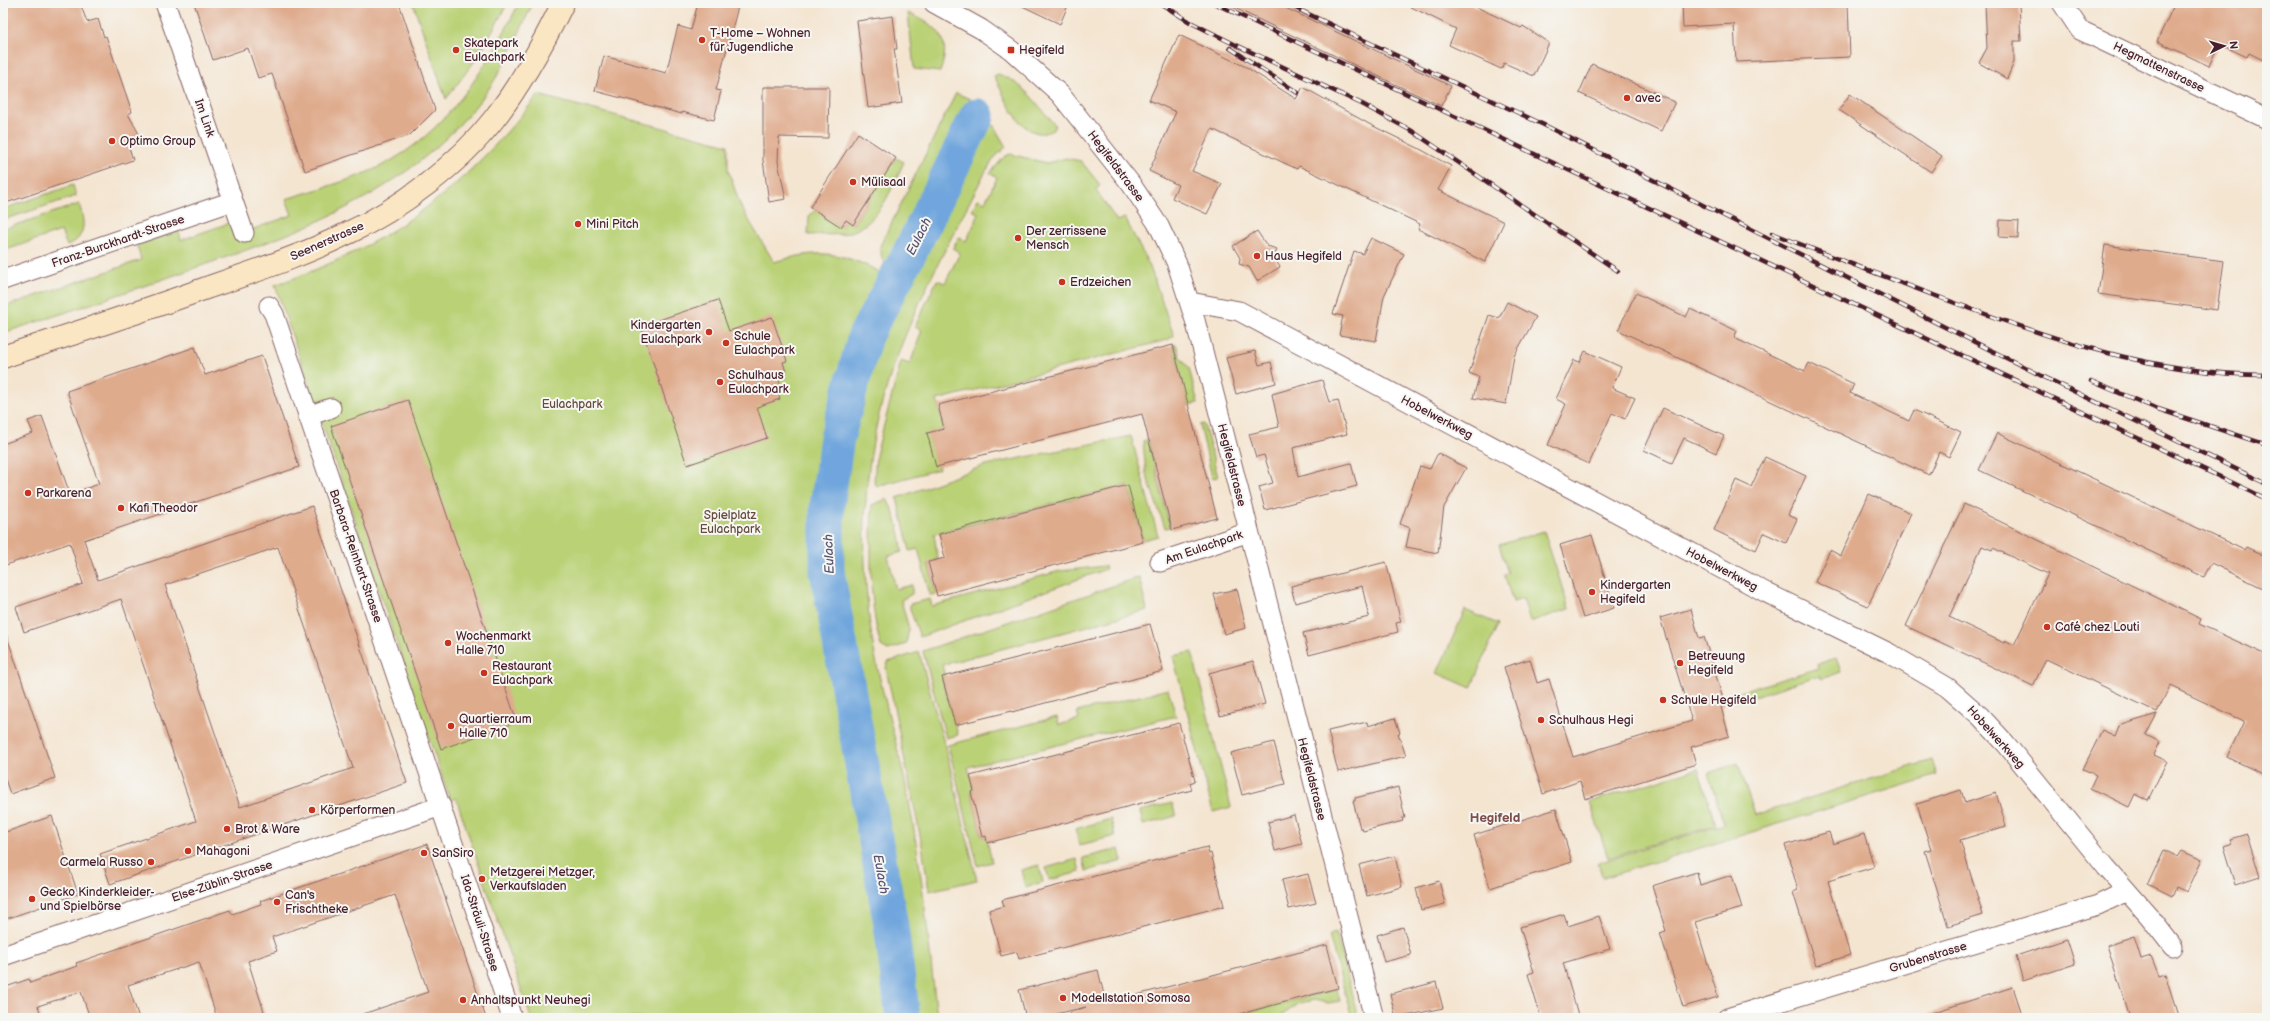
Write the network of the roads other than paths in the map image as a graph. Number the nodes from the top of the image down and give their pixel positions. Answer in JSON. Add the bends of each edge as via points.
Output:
{"nodes":[{"id":1,"x":165,"y":3,"type":"edge"},
{"id":2,"x":562,"y":3,"type":"edge"},
{"id":3,"x":934,"y":3,"type":"edge"},
{"id":4,"x":2062,"y":3,"type":"edge"},
{"id":5,"x":2267,"y":118,"type":"edge"},
{"id":6,"x":233,"y":201,"type":"junction"},
{"id":7,"x":244,"y":233,"type":"dead end"},
{"id":8,"x":3,"y":280,"type":"edge"},
{"id":9,"x":1190,"y":302,"type":"junction"},
{"id":10,"x":269,"y":306,"type":"dead end"},
{"id":11,"x":3,"y":357,"type":"edge"},
{"id":12,"x":331,"y":408,"type":"dead end"},
{"id":13,"x":308,"y":416,"type":"junction"},
{"id":14,"x":1249,"y":532,"type":"junction"},
{"id":15,"x":1160,"y":562,"type":"dead end"},
{"id":16,"x":441,"y":806,"type":"junction"},
{"id":17,"x":2127,"y":891,"type":"junction"},
{"id":18,"x":2173,"y":947,"type":"dead end"},
{"id":19,"x":3,"y":956,"type":"edge"},
{"id":20,"x":512,"y":1018,"type":"edge"},
{"id":21,"x":1374,"y":1018,"type":"edge"},
{"id":22,"x":1727,"y":1018,"type":"edge"}],
"edges":[{"from":1,"to":6,"type":"street","name":"Im Link"},
{"from":2,"to":11,"type":"main road","name":"Seenerstrasse","via":[[540,48],[494,120],[429,182],[386,212],[348,233],[253,272]]},
{"from":3,"to":9,"type":"street","name":"Hegifeldstrasse","via":[[981,29],[1011,50],[1060,94],[1131,184],[1159,226],[1177,264]]},
{"from":4,"to":5,"type":"street","name":"Hegmattenstrasse","via":[[2080,30]]},
{"from":6,"to":7,"type":"street","name":"Im Link"},
{"from":6,"to":8,"type":"street","name":"Franz-Burckhardt-Strasse"},
{"from":9,"to":14,"type":"street","name":"Hegifeldstrasse"},
{"from":9,"to":17,"type":"street","name":"Hobelwerkweg","via":[[1239,311],[1767,593],[1889,652],[1947,687],[1980,716],[2006,744],[2089,848]]},
{"from":10,"to":13,"type":"street","name":"Barbara-Reinhart-Strasse","via":[[274,314]]},
{"from":12,"to":13,"type":"street"},
{"from":13,"to":16,"type":"street","name":"Barbara-Reinhart-Strasse"},
{"from":14,"to":15,"type":"street","name":"Am Eulachpark"},
{"from":14,"to":21,"type":"street","name":"Hegifeldstrasse"},
{"from":16,"to":19,"type":"street","name":"Else-Züblin-Strasse"},
{"from":16,"to":20,"type":"street","name":"Ida-Sträuli-Strasse"},
{"from":17,"to":18,"type":"street","name":"Hobelwerkweg"},
{"from":17,"to":22,"type":"street","name":"Grubenstrasse","via":[[2098,905]]}]}
